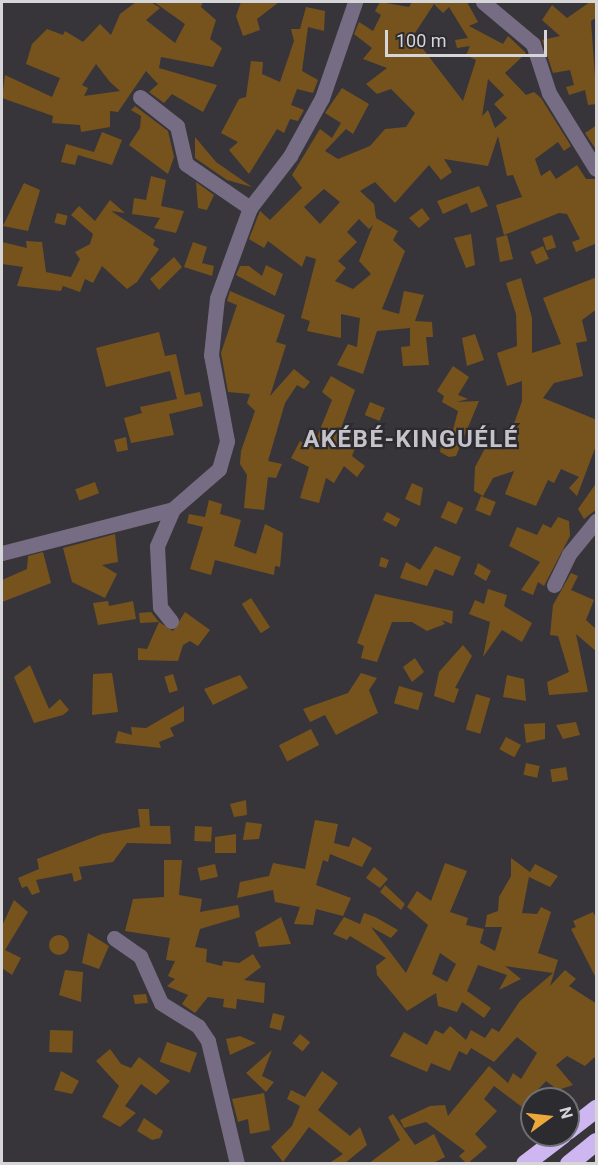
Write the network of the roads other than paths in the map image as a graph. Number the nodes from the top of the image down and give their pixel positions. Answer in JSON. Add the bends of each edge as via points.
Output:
{"nodes":[{"id":1,"x":355,"y":2,"type":"edge"},
{"id":2,"x":483,"y":2,"type":"edge"},
{"id":3,"x":140,"y":97,"type":"dead end"},
{"id":4,"x":597,"y":169,"type":"edge"},
{"id":5,"x":250,"y":208,"type":"junction"},
{"id":6,"x":173,"y":509,"type":"junction"},
{"id":7,"x":597,"y":520,"type":"edge"},
{"id":8,"x":2,"y":553,"type":"edge"},
{"id":9,"x":554,"y":585,"type":"dead end"},
{"id":10,"x":171,"y":621,"type":"dead end"},
{"id":11,"x":114,"y":938,"type":"dead end"},
{"id":12,"x":597,"y":1109,"type":"edge"},
{"id":13,"x":580,"y":1122,"type":"edge"},
{"id":14,"x":597,"y":1142,"type":"edge"},
{"id":15,"x":547,"y":1147,"type":"edge"},
{"id":16,"x":237,"y":1164,"type":"edge"},
{"id":17,"x":525,"y":1164,"type":"edge"},
{"id":18,"x":569,"y":1164,"type":"edge"}],
"edges":[{"from":1,"to":5,"type":"street","via":[[309,125]]},
{"from":2,"to":4,"type":"street","via":[[533,44],[549,93]]},
{"from":3,"to":5,"type":"street","via":[[157,104],[177,126],[186,164]]},
{"from":5,"to":6,"type":"street","via":[[217,298],[210,336],[226,450],[206,484]]},
{"from":6,"to":8,"type":"street"},
{"from":6,"to":10,"type":"street","via":[[157,546],[160,606]]},
{"from":7,"to":9,"type":"street","via":[[569,554]]},
{"from":11,"to":16,"type":"street","via":[[140,956],[161,1003],[198,1026],[208,1041]]},
{"from":12,"to":13,"type":"highway"},
{"from":14,"to":18,"type":"highway"},
{"from":15,"to":17,"type":"highway"}]}
